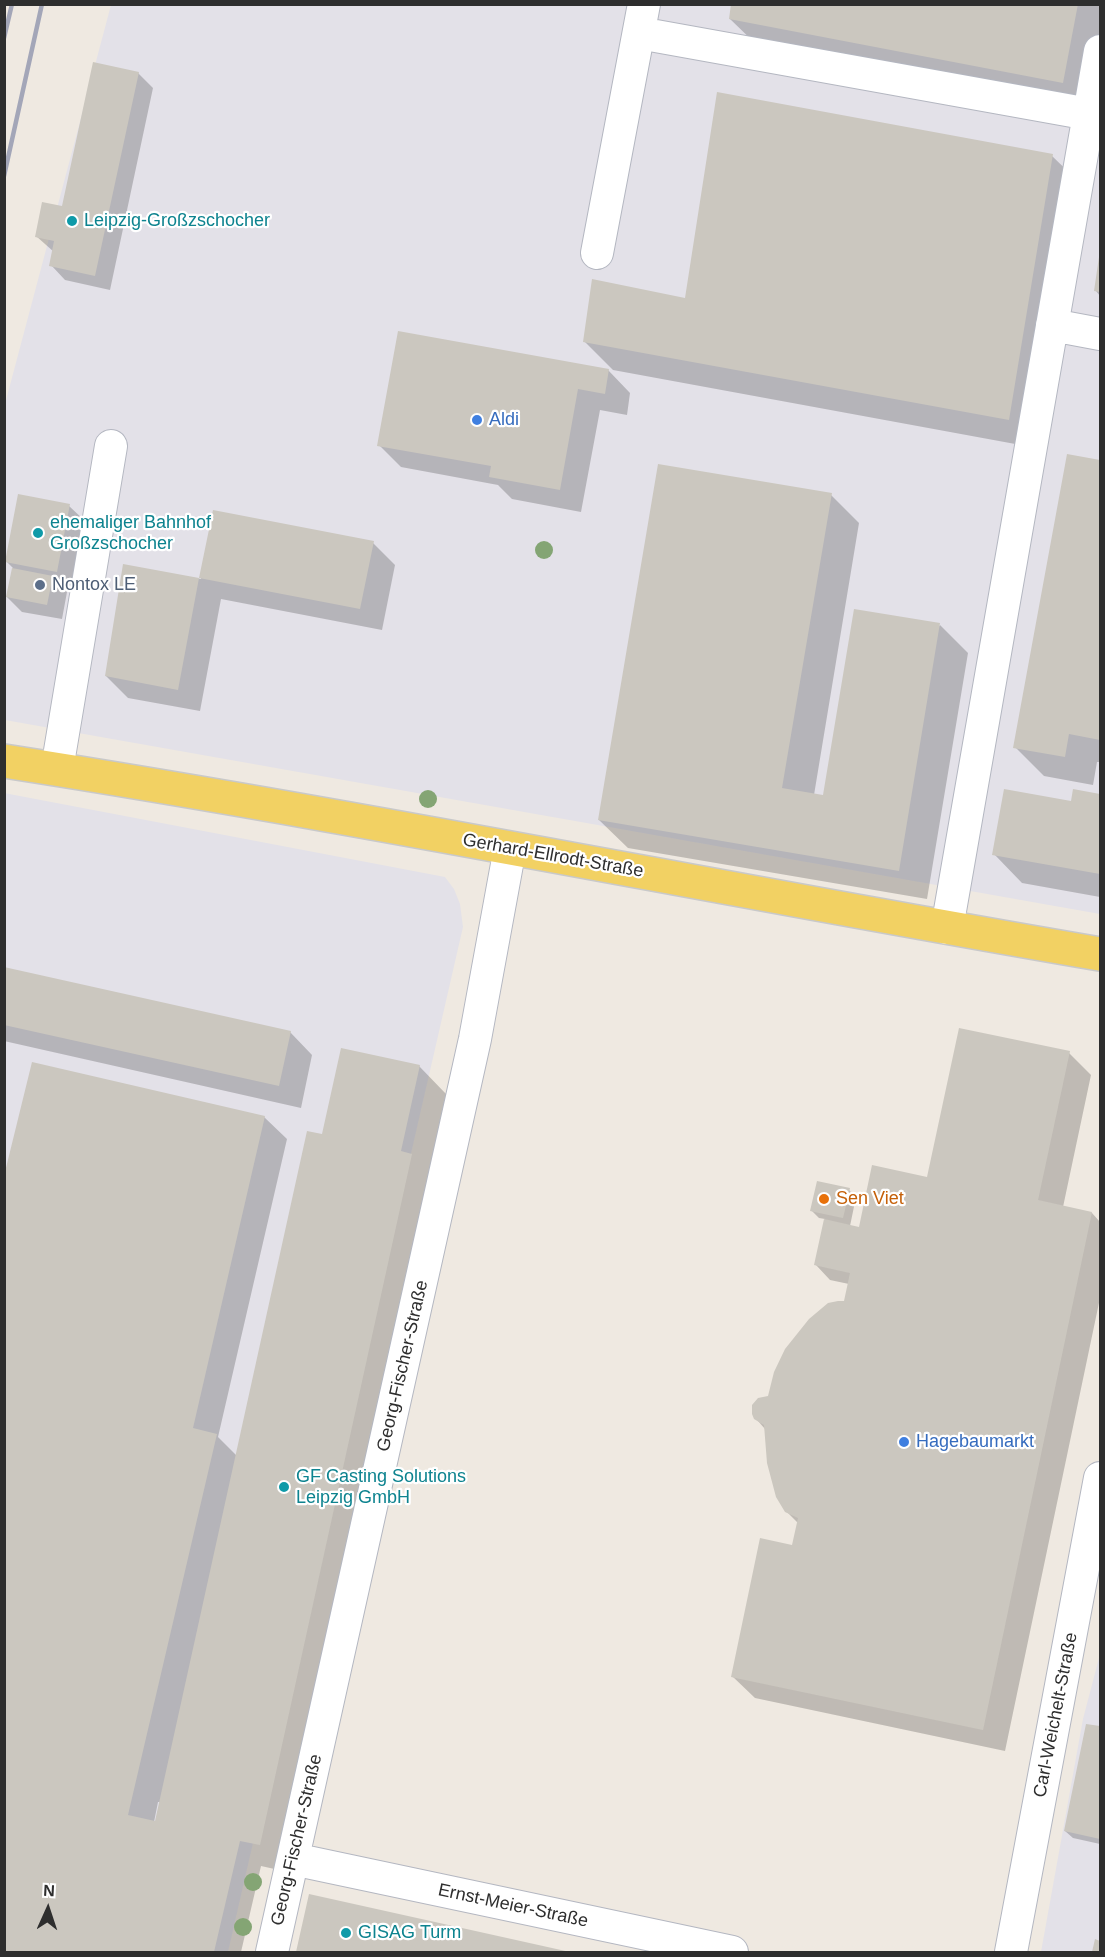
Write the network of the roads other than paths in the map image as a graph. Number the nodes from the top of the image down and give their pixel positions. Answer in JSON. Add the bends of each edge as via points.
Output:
{"nodes":[{"id":1,"x":641,"y":19,"type":"edge"},
{"id":2,"x":1101,"y":51,"type":"edge"},
{"id":3,"x":1089,"y":114,"type":"junction"},
{"id":4,"x":597,"y":253,"type":"dead end"},
{"id":5,"x":1052,"y":325,"type":"junction"},
{"id":6,"x":1101,"y":334,"type":"edge"},
{"id":7,"x":111,"y":446,"type":"dead end"},
{"id":8,"x":4,"y":761,"type":"edge"},
{"id":9,"x":57,"y":769,"type":"junction"},
{"id":10,"x":510,"y":848,"type":"junction"},
{"id":11,"x":947,"y":928,"type":"junction"},
{"id":12,"x":1101,"y":954,"type":"edge"},
{"id":13,"x":1101,"y":1478,"type":"edge"},
{"id":14,"x":293,"y":1859,"type":"junction"},
{"id":15,"x":272,"y":1953,"type":"edge"},
{"id":16,"x":732,"y":1953,"type":"edge"},
{"id":17,"x":1011,"y":1953,"type":"edge"}],
"edges":[{"from":1,"to":3,"type":"street"},
{"from":1,"to":4,"type":"street"},
{"from":2,"to":3,"type":"street"},
{"from":3,"to":5,"type":"street"},
{"from":5,"to":6,"type":"street"},
{"from":5,"to":11,"type":"street"},
{"from":7,"to":9,"type":"street"},
{"from":8,"to":9,"type":"main road","name":"Gerhard-Ellrodt-Straße"},
{"from":9,"to":10,"type":"main road","name":"Gerhard-Ellrodt-Straße"},
{"from":10,"to":11,"type":"main road","name":"Gerhard-Ellrodt-Straße"},
{"from":10,"to":14,"type":"street","name":"Georg-Fischer-Straße","via":[[473,1049]]},
{"from":11,"to":12,"type":"main road","name":"Gerhard-Ellrodt-Straße"},
{"from":13,"to":17,"type":"street","name":"Carl-Weichelt-Straße"},
{"from":14,"to":15,"type":"street","name":"Georg-Fischer-Straße"},
{"from":14,"to":16,"type":"street","name":"Ernst-Meier-Straße"}]}
